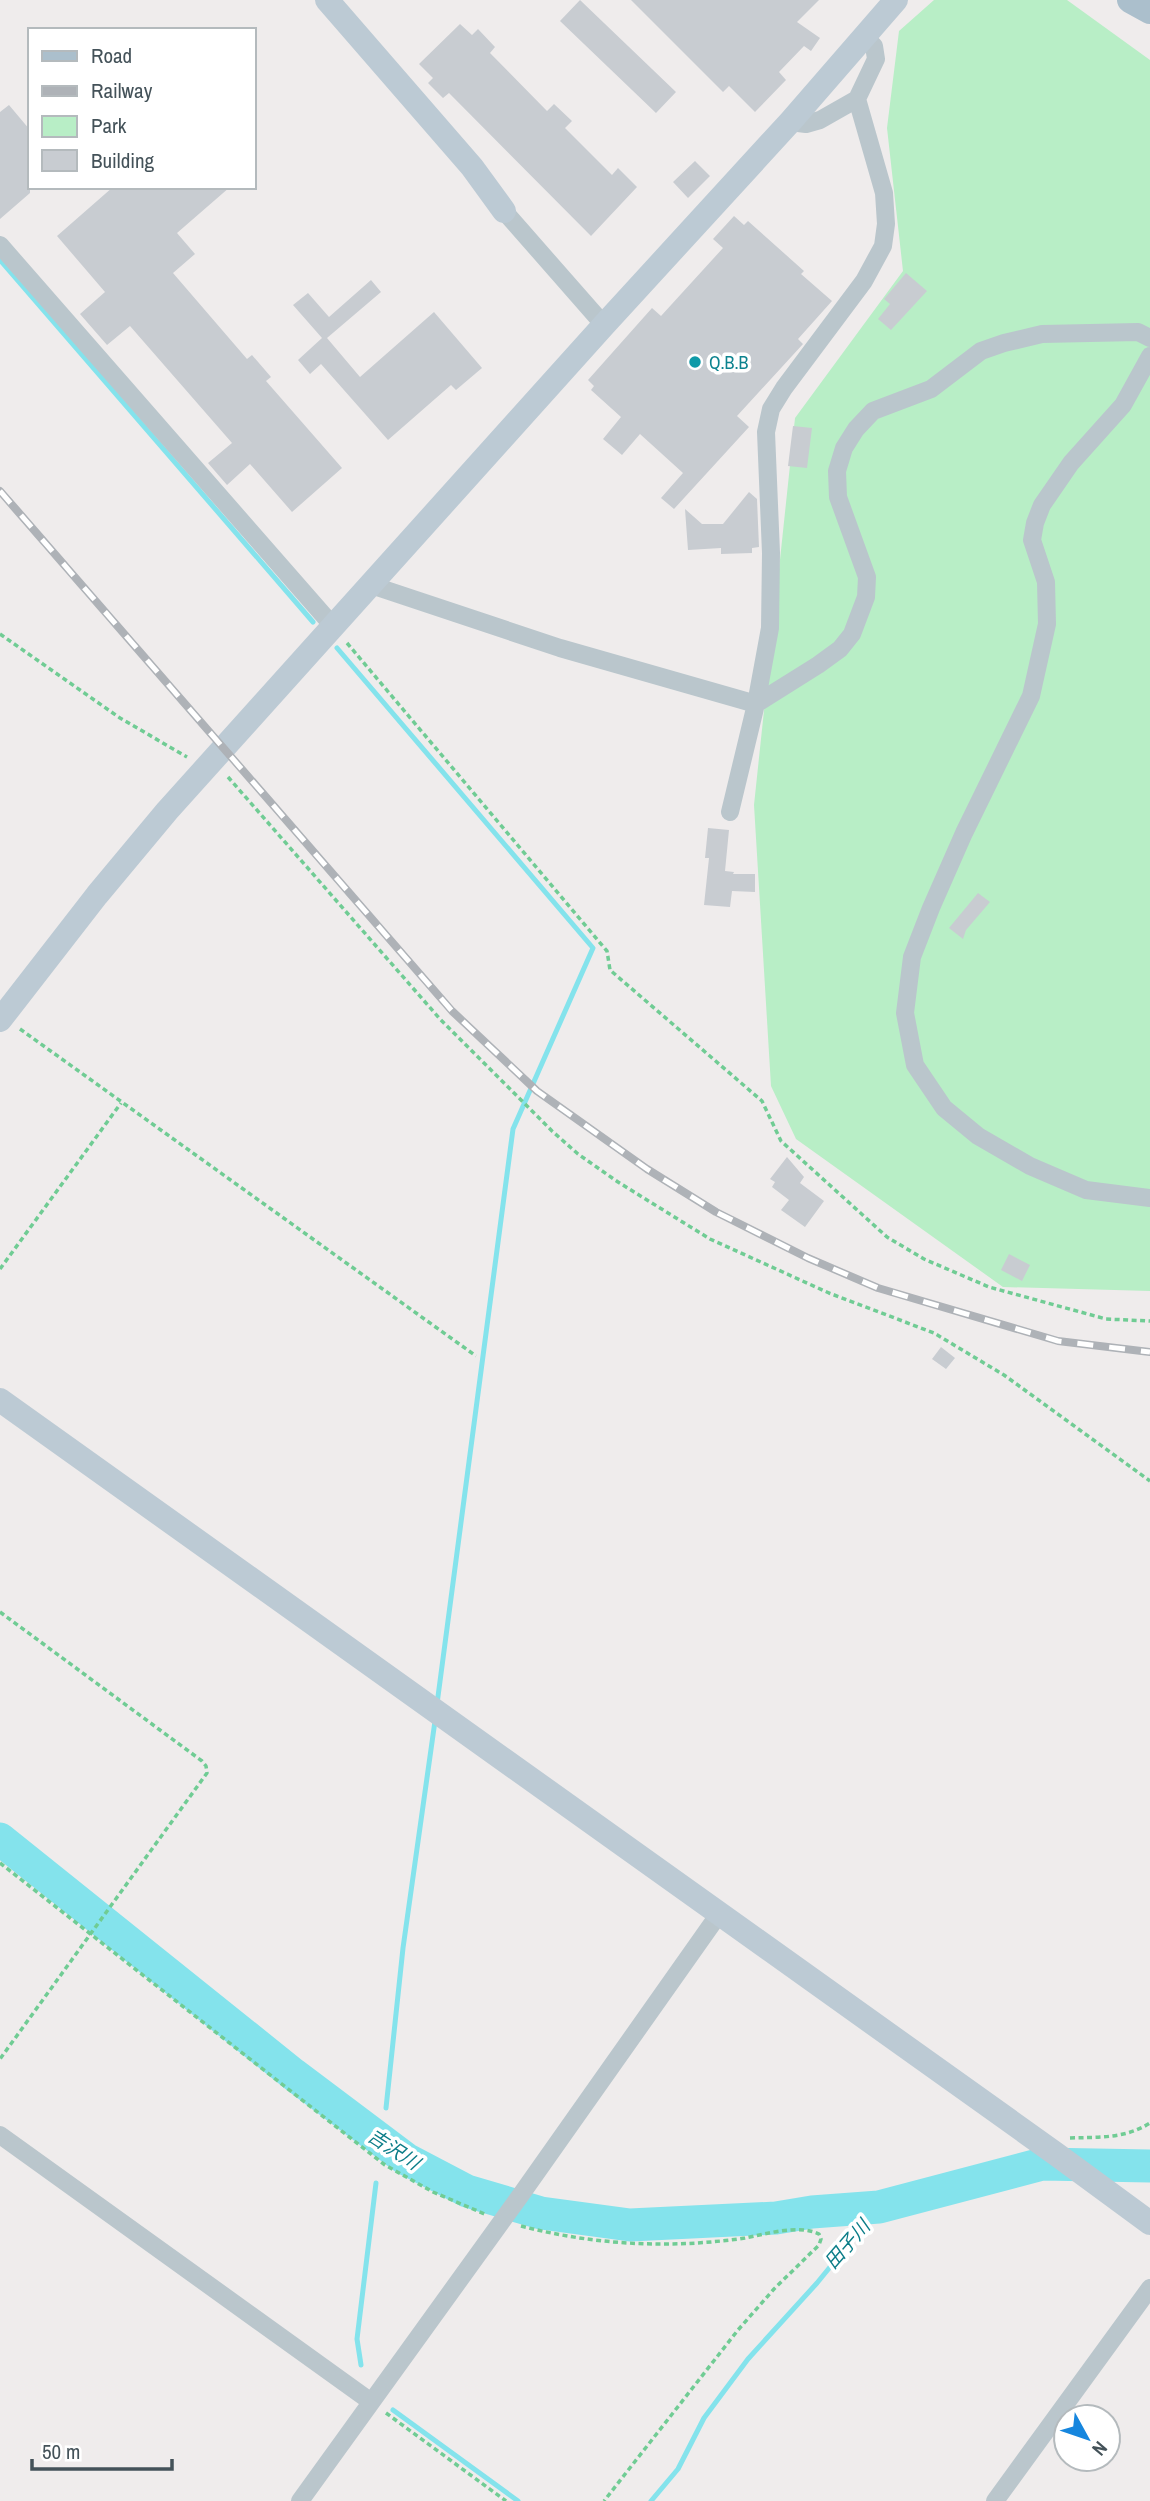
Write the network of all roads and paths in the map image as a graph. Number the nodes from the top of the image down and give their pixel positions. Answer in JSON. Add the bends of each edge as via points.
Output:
{"nodes":[{"id":1,"x":327,"y":0,"type":"edge"},
{"id":2,"x":896,"y":0,"type":"edge"},
{"id":3,"x":1130,"y":0,"type":"edge"},
{"id":4,"x":1150,"y":11,"type":"edge"},
{"id":5,"x":865,"y":37,"type":"junction"},
{"id":6,"x":857,"y":99,"type":"junction"},
{"id":7,"x":790,"y":122,"type":"junction"},
{"id":8,"x":504,"y":211,"type":"joint"},
{"id":9,"x":0,"y":245,"type":"edge"},
{"id":10,"x":604,"y":325,"type":"junction"},
{"id":11,"x":1150,"y":338,"type":"edge"},
{"id":12,"x":1150,"y":356,"type":"edge"},
{"id":13,"x":371,"y":585,"type":"junction"},
{"id":14,"x":333,"y":626,"type":"junction"},
{"id":15,"x":0,"y":634,"type":"edge"},
{"id":16,"x":756,"y":704,"type":"junction"},
{"id":17,"x":206,"y":768,"type":"junction"},
{"id":18,"x":730,"y":812,"type":"dead end"},
{"id":19,"x":1,"y":1018,"type":"edge"},
{"id":20,"x":121,"y":1103,"type":"junction"},
{"id":21,"x":1150,"y":1198,"type":"edge"},
{"id":22,"x":0,"y":1269,"type":"edge"},
{"id":23,"x":1150,"y":1321,"type":"edge"},
{"id":24,"x":476,"y":1356,"type":"dead end"},
{"id":25,"x":0,"y":1400,"type":"edge"},
{"id":26,"x":1150,"y":1481,"type":"edge"},
{"id":27,"x":0,"y":1612,"type":"edge"},
{"id":28,"x":0,"y":1863,"type":"edge"},
{"id":29,"x":719,"y":1914,"type":"junction"},
{"id":30,"x":90,"y":1935,"type":"junction"},
{"id":31,"x":0,"y":2059,"type":"edge"},
{"id":32,"x":1150,"y":2123,"type":"edge"},
{"id":33,"x":0,"y":2135,"type":"edge"},
{"id":34,"x":1036,"y":2140,"type":"junction"},
{"id":35,"x":503,"y":2219,"type":"junction"},
{"id":36,"x":1150,"y":2223,"type":"edge"},
{"id":37,"x":1150,"y":2288,"type":"edge"},
{"id":38,"x":370,"y":2401,"type":"junction"},
{"id":39,"x":300,"y":2501,"type":"edge"},
{"id":40,"x":506,"y":2501,"type":"edge"},
{"id":41,"x":604,"y":2501,"type":"edge"},
{"id":42,"x":995,"y":2501,"type":"edge"}],
"edges":[{"from":1,"to":8,"type":"street","via":[[472,167]]},
{"from":2,"to":5,"type":"street"},
{"from":3,"to":4,"type":"main road"},
{"from":5,"to":6,"type":"street","via":[[874,46],[876,59]]},
{"from":5,"to":7,"type":"street"},
{"from":6,"to":7,"type":"street","via":[[813,122]]},
{"from":6,"to":16,"type":"street","via":[[884,193],[883,246],[864,281],[771,409],[766,432],[772,553],[770,628]]},
{"from":7,"to":10,"type":"street"},
{"from":8,"to":10,"type":"street"},
{"from":9,"to":14,"type":"street"},
{"from":10,"to":13,"type":"street"},
{"from":11,"to":16,"type":"street","via":[[1138,332],[1042,334],[1017,340],[981,351],[931,389],[873,411],[844,447],[837,471],[838,497],[867,578],[866,597],[852,634],[840,649]]},
{"from":12,"to":21,"type":"street","via":[[1123,405],[1071,463],[1035,523],[1031,540],[1046,582],[1047,624],[1031,696],[931,908],[912,957],[905,1013],[915,1065],[944,1108],[978,1136],[1030,1166],[1086,1190]]},
{"from":13,"to":14,"type":"street"},
{"from":13,"to":16,"type":"street","via":[[560,648]]},
{"from":14,"to":17,"type":"street"},
{"from":14,"to":23,"type":"path","via":[[607,951],[610,970],[762,1101],[781,1141],[887,1237],[989,1287],[1106,1319]]},
{"from":15,"to":17,"type":"path","via":[[120,718]]},
{"from":16,"to":18,"type":"street"},
{"from":17,"to":19,"type":"street","via":[[97,895]]},
{"from":17,"to":26,"type":"path","via":[[223,771],[440,1019],[578,1154],[710,1239],[934,1333],[1004,1375]]},
{"from":19,"to":20,"type":"path"},
{"from":20,"to":22,"type":"path"},
{"from":20,"to":24,"type":"path"},
{"from":25,"to":29,"type":"street"},
{"from":27,"to":30,"type":"path","via":[[206,1766],[204,1779]]},
{"from":28,"to":30,"type":"path"},
{"from":29,"to":34,"type":"street"},
{"from":29,"to":35,"type":"street"},
{"from":30,"to":31,"type":"path"},
{"from":30,"to":35,"type":"path","via":[[385,2165],[433,2192]]},
{"from":32,"to":34,"type":"path","via":[[1114,2137]]},
{"from":33,"to":38,"type":"street"},
{"from":34,"to":36,"type":"street"},
{"from":35,"to":38,"type":"street"},
{"from":35,"to":41,"type":"path","via":[[547,2233],[630,2244],[715,2242],[797,2230],[812,2231],[821,2239],[738,2330]]},
{"from":37,"to":42,"type":"street"},
{"from":38,"to":39,"type":"street"},
{"from":38,"to":40,"type":"path"}]}
